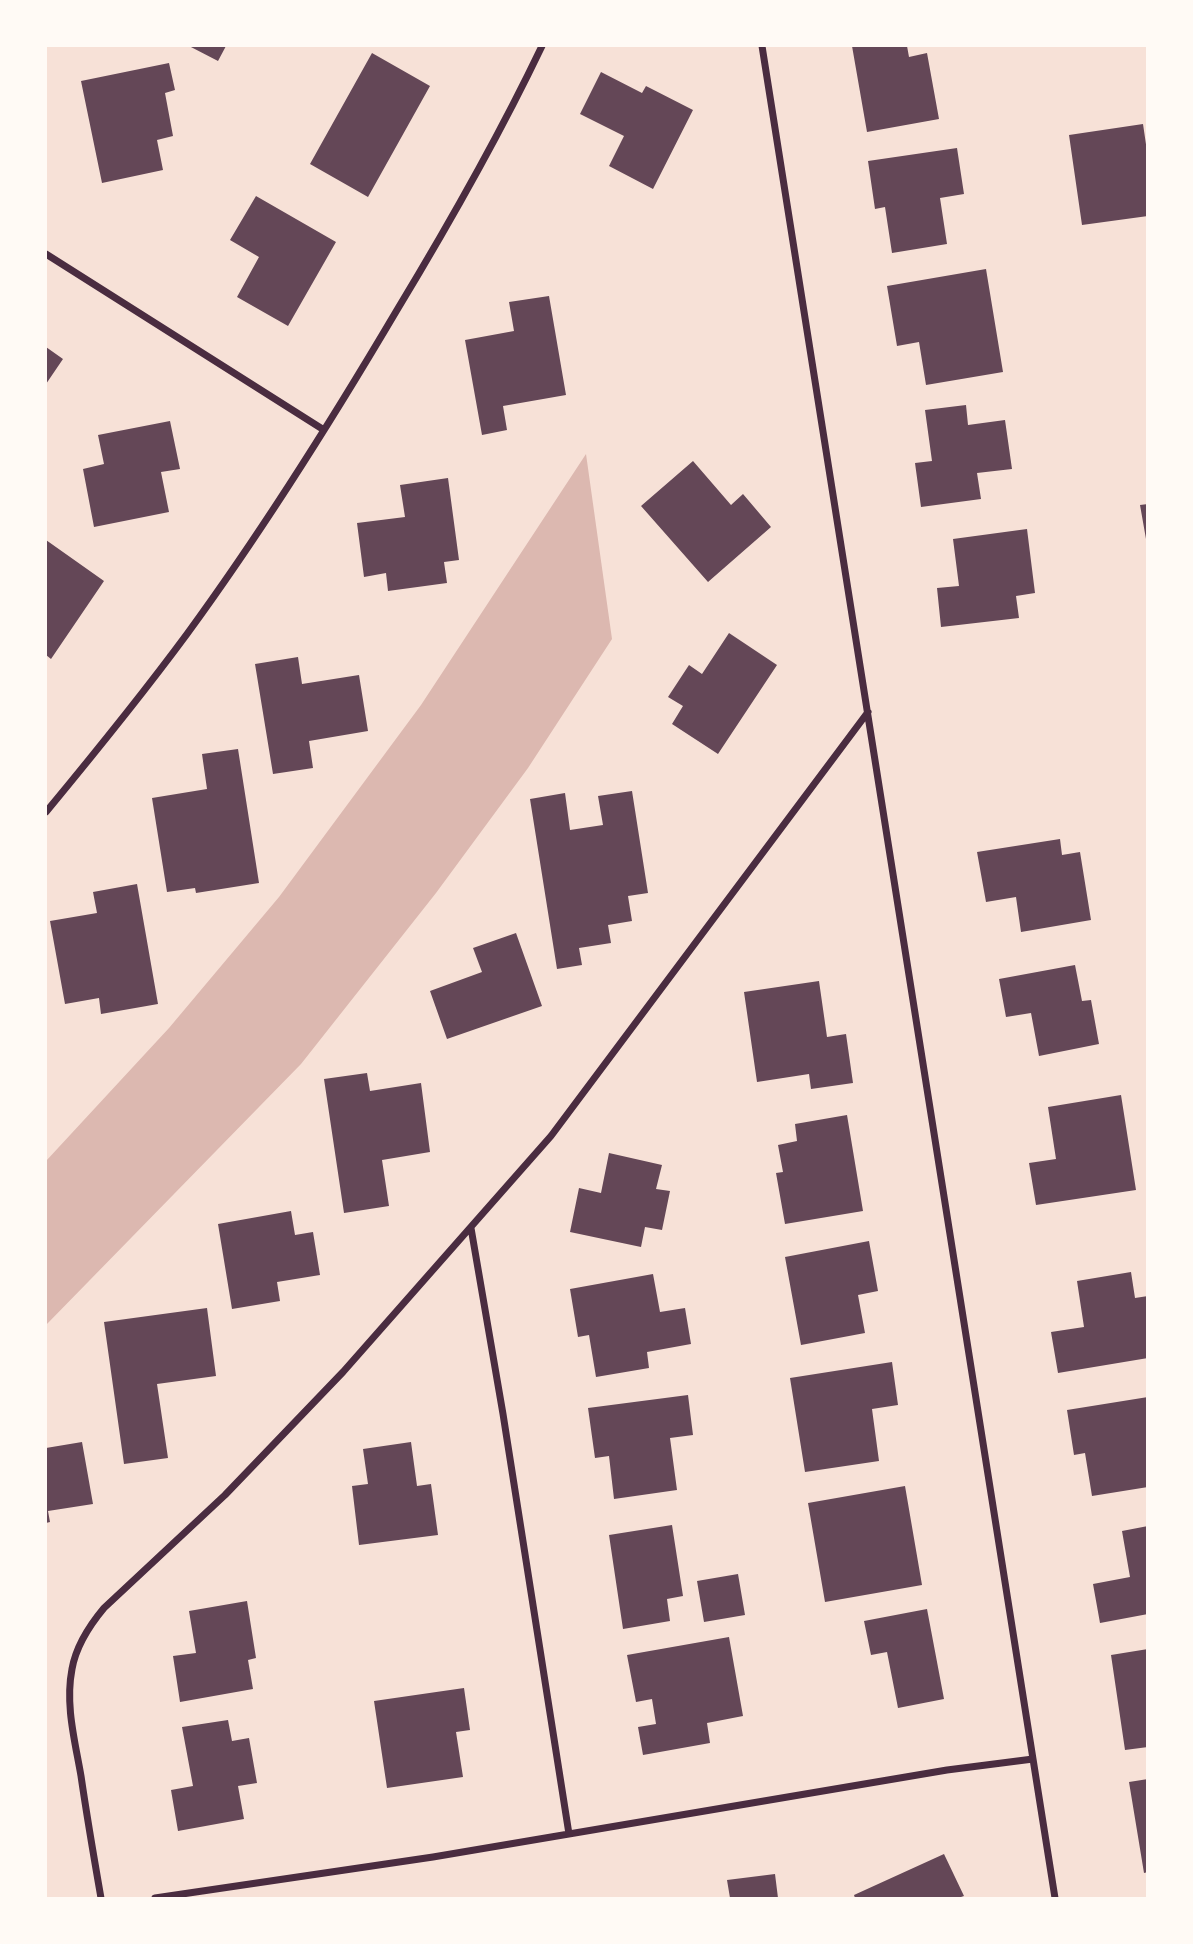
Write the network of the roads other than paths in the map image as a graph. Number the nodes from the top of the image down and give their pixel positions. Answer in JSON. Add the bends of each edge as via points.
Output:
{"nodes":[{"id":1,"x":542,"y":46,"type":"edge"},
{"id":2,"x":762,"y":46,"type":"edge"},
{"id":3,"x":46,"y":254,"type":"edge"},
{"id":4,"x":324,"y":430,"type":"junction"},
{"id":5,"x":868,"y":712,"type":"junction"},
{"id":6,"x":46,"y":812,"type":"edge"},
{"id":7,"x":471,"y":1228,"type":"junction"},
{"id":8,"x":1033,"y":1759,"type":"junction"},
{"id":9,"x":569,"y":1834,"type":"junction"},
{"id":10,"x":101,"y":1899,"type":"edge"},
{"id":11,"x":155,"y":1899,"type":"edge"},
{"id":12,"x":1055,"y":1899,"type":"edge"}],
"edges":[{"from":1,"to":4,"type":"street","via":[[435,246]]},
{"from":2,"to":5,"type":"street"},
{"from":3,"to":4,"type":"street"},
{"from":4,"to":6,"type":"street","via":[[186,635]]},
{"from":5,"to":7,"type":"street","via":[[551,1136]]},
{"from":5,"to":8,"type":"street"},
{"from":7,"to":9,"type":"street"},
{"from":7,"to":10,"type":"street","via":[[225,1495],[104,1608],[89,1628],[70,1681],[70,1714]]},
{"from":8,"to":9,"type":"street"},
{"from":8,"to":12,"type":"street"},
{"from":9,"to":11,"type":"street"}]}
